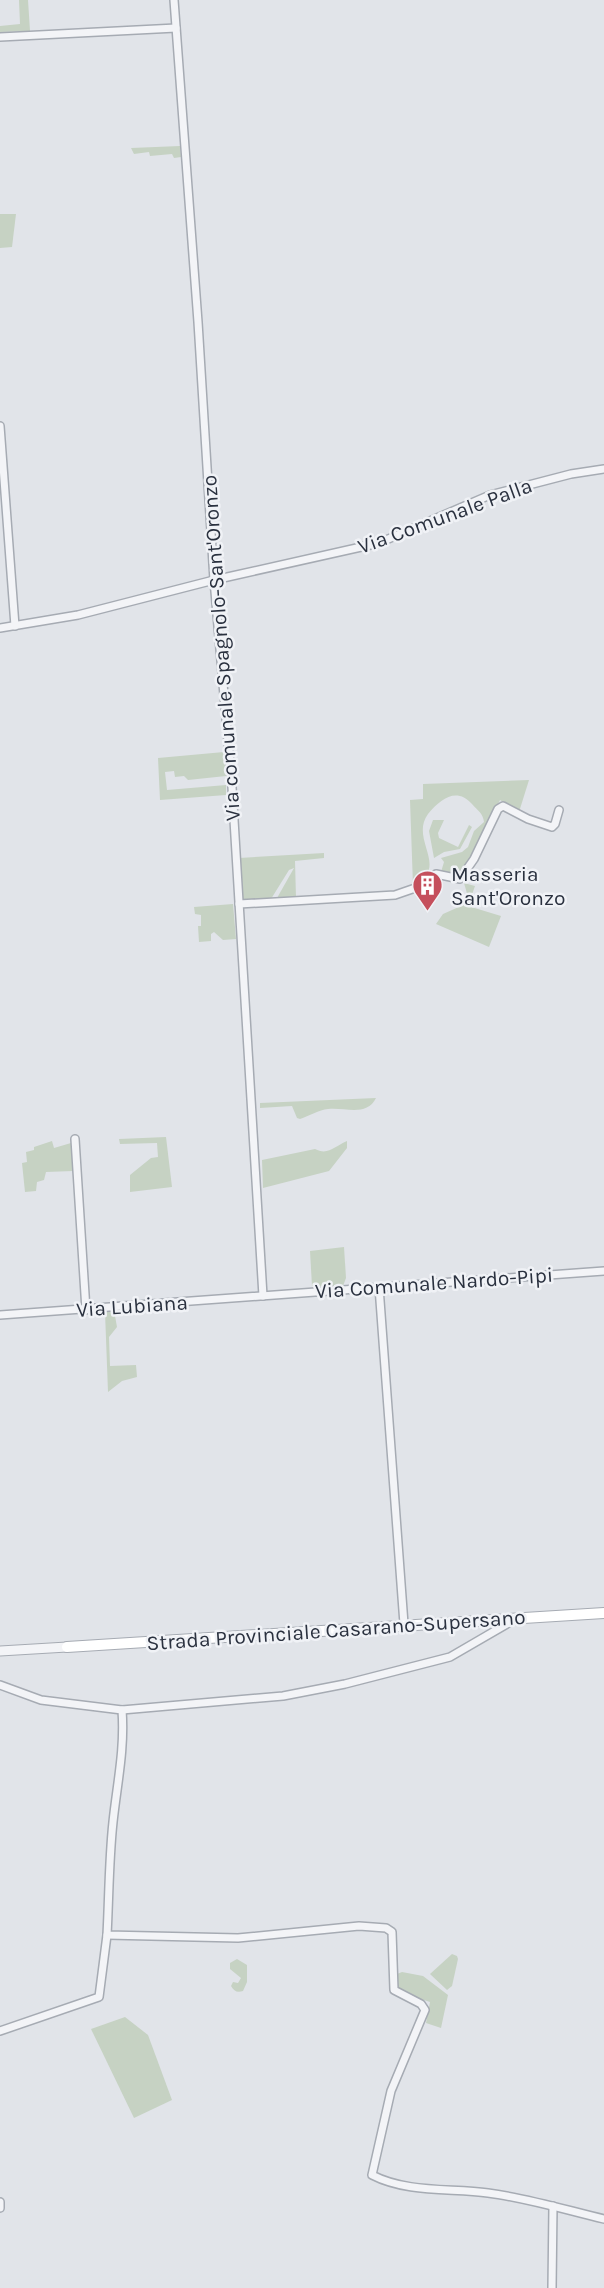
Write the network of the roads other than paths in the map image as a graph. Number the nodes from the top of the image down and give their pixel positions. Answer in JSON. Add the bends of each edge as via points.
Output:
{"nodes":[{"id":1,"x":174,"y":0,"type":"edge"},
{"id":2,"x":176,"y":28,"type":"junction"},
{"id":3,"x":0,"y":37,"type":"edge"},
{"id":4,"x":0,"y":426,"type":"edge"},
{"id":5,"x":604,"y":469,"type":"edge"},
{"id":6,"x":214,"y":580,"type":"junction"},
{"id":7,"x":15,"y":626,"type":"junction"},
{"id":8,"x":0,"y":628,"type":"edge"},
{"id":9,"x":559,"y":810,"type":"dead end"},
{"id":10,"x":239,"y":904,"type":"junction"},
{"id":11,"x":75,"y":1139,"type":"dead end"},
{"id":12,"x":604,"y":1271,"type":"edge"},
{"id":13,"x":379,"y":1287,"type":"junction"},
{"id":14,"x":264,"y":1296,"type":"junction"},
{"id":15,"x":86,"y":1310,"type":"junction"},
{"id":16,"x":0,"y":1315,"type":"edge"},
{"id":17,"x":604,"y":1613,"type":"edge"},
{"id":18,"x":515,"y":1618,"type":"junction"},
{"id":19,"x":404,"y":1624,"type":"junction"},
{"id":20,"x":67,"y":1647,"type":"joint"},
{"id":21,"x":0,"y":1651,"type":"edge"},
{"id":22,"x":0,"y":1685,"type":"edge"},
{"id":23,"x":122,"y":1710,"type":"junction"},
{"id":24,"x":107,"y":1935,"type":"junction"},
{"id":25,"x":0,"y":2031,"type":"edge"},
{"id":26,"x":0,"y":2202,"type":"edge"},
{"id":27,"x":553,"y":2206,"type":"junction"},
{"id":28,"x":0,"y":2208,"type":"edge"},
{"id":29,"x":604,"y":2219,"type":"edge"},
{"id":30,"x":552,"y":2288,"type":"edge"}],
"edges":[{"from":1,"to":2,"type":"street","name":"Via comunale Spagnolo-Sant'Oronzo"},
{"from":2,"to":3,"type":"street"},
{"from":2,"to":6,"type":"street","name":"Via comunale Spagnolo-Sant'Oronzo"},
{"from":4,"to":7,"type":"street"},
{"from":5,"to":6,"type":"street","name":"Via Comunale Palla","via":[[490,495],[379,543]]},
{"from":6,"to":7,"type":"street","name":"Via Comunale Palla"},
{"from":6,"to":10,"type":"street","name":"Via comunale Spagnolo-Sant'Oronzo"},
{"from":7,"to":8,"type":"street","name":"Via Comunale Palla"},
{"from":9,"to":10,"type":"street","via":[[552,827],[503,806],[498,809],[460,879],[436,874],[421,886],[395,895]]},
{"from":10,"to":14,"type":"street","name":"Via comunale Spagnolo-Sant'Oronzo"},
{"from":11,"to":15,"type":"street"},
{"from":12,"to":13,"type":"street","name":"Via Comunale Nardo-Pipi"},
{"from":13,"to":14,"type":"street","name":"Via Comunale Nardo-Pipi"},
{"from":13,"to":19,"type":"street"},
{"from":14,"to":15,"type":"street","name":"Via Lubiana"},
{"from":15,"to":16,"type":"street","name":"Via Lubiana"},
{"from":17,"to":18,"type":"main road","name":"Strada Provinciale Casarano-Supersano"},
{"from":18,"to":19,"type":"main road","name":"Strada Provinciale Casarano-Supersano"},
{"from":18,"to":23,"type":"street","via":[[450,1657],[345,1685],[283,1696]]},
{"from":19,"to":20,"type":"main road","name":"Strada Provinciale Casarano-Supersano"},
{"from":20,"to":21,"type":"street"},
{"from":22,"to":23,"type":"street","via":[[41,1700]]},
{"from":23,"to":24,"type":"street","via":[[124,1734],[113,1822]]},
{"from":24,"to":25,"type":"street","via":[[99,1997]]},
{"from":24,"to":27,"type":"street","via":[[237,1938],[359,1926],[386,1928],[393,1935],[394,1990],[425,2007],[391,2091],[372,2175],[414,2187],[490,2193]]},
{"from":26,"to":28,"type":"street"},
{"from":27,"to":29,"type":"street"},
{"from":27,"to":30,"type":"street"}]}
